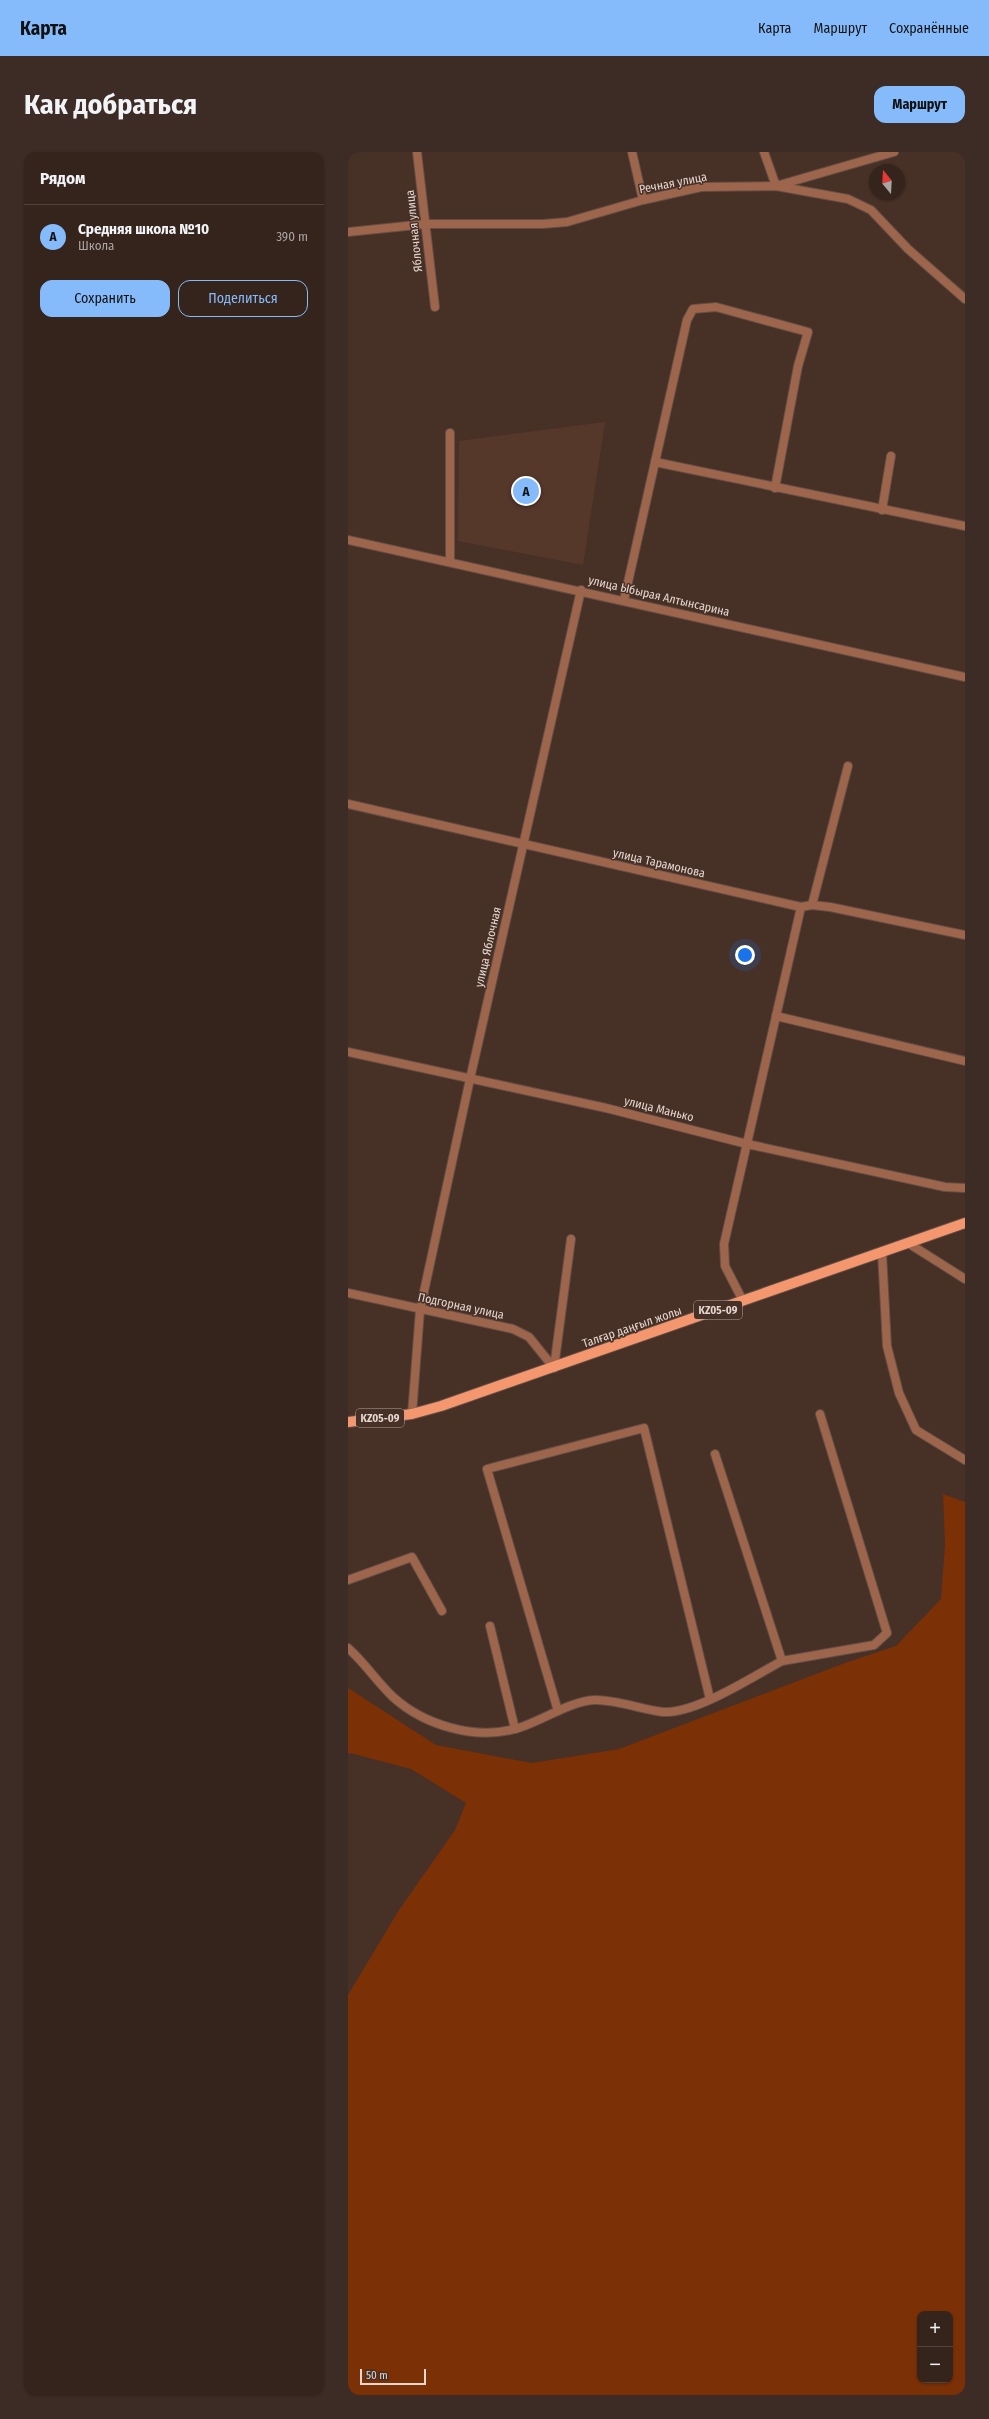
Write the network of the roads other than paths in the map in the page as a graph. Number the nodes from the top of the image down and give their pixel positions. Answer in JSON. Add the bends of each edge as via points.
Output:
{"nodes":[{"id":1,"x":417,"y":152,"type":"edge"},
{"id":2,"x":632,"y":152,"type":"edge"},
{"id":3,"x":764,"y":152,"type":"edge"},
{"id":4,"x":894,"y":152,"type":"edge"},
{"id":5,"x":776,"y":186,"type":"junction"},
{"id":6,"x":643,"y":200,"type":"junction"},
{"id":7,"x":426,"y":224,"type":"junction"},
{"id":8,"x":348,"y":232,"type":"edge"},
{"id":9,"x":965,"y":299,"type":"edge"},
{"id":10,"x":435,"y":307,"type":"dead end"},
{"id":11,"x":450,"y":433,"type":"dead end"},
{"id":12,"x":891,"y":456,"type":"dead end"},
{"id":13,"x":655,"y":462,"type":"junction"},
{"id":14,"x":775,"y":488,"type":"junction"},
{"id":15,"x":882,"y":510,"type":"junction"},
{"id":16,"x":965,"y":526,"type":"edge"},
{"id":17,"x":348,"y":540,"type":"edge"},
{"id":18,"x":450,"y":562,"type":"junction"},
{"id":19,"x":581,"y":590,"type":"junction"},
{"id":20,"x":624,"y":600,"type":"junction"},
{"id":21,"x":965,"y":677,"type":"edge"},
{"id":22,"x":848,"y":766,"type":"dead end"},
{"id":23,"x":348,"y":804,"type":"edge"},
{"id":24,"x":524,"y":844,"type":"junction"},
{"id":25,"x":812,"y":904,"type":"junction"},
{"id":26,"x":801,"y":907,"type":"junction"},
{"id":27,"x":965,"y":935,"type":"edge"},
{"id":28,"x":776,"y":1016,"type":"junction"},
{"id":29,"x":348,"y":1052,"type":"edge"},
{"id":30,"x":965,"y":1061,"type":"edge"},
{"id":31,"x":470,"y":1079,"type":"junction"},
{"id":32,"x":747,"y":1144,"type":"junction"},
{"id":33,"x":965,"y":1188,"type":"edge"},
{"id":34,"x":965,"y":1223,"type":"edge"},
{"id":35,"x":571,"y":1239,"type":"dead end"},
{"id":36,"x":908,"y":1243,"type":"junction"},
{"id":37,"x":882,"y":1253,"type":"junction"},
{"id":38,"x":965,"y":1279,"type":"edge"},
{"id":39,"x":348,"y":1293,"type":"edge"},
{"id":40,"x":744,"y":1301,"type":"junction"},
{"id":41,"x":420,"y":1310,"type":"junction"},
{"id":42,"x":554,"y":1368,"type":"junction"},
{"id":43,"x":412,"y":1414,"type":"junction"},
{"id":44,"x":820,"y":1414,"type":"dead end"},
{"id":45,"x":348,"y":1422,"type":"edge"},
{"id":46,"x":715,"y":1454,"type":"dead end"},
{"id":47,"x":965,"y":1460,"type":"edge"},
{"id":48,"x":348,"y":1580,"type":"edge"},
{"id":49,"x":442,"y":1612,"type":"dead end"},
{"id":50,"x":490,"y":1626,"type":"dead end"},
{"id":51,"x":348,"y":1648,"type":"edge"},
{"id":52,"x":782,"y":1661,"type":"junction"},
{"id":53,"x":710,"y":1698,"type":"junction"},
{"id":54,"x":558,"y":1711,"type":"junction"},
{"id":55,"x":515,"y":1729,"type":"junction"}],
"edges":[{"from":1,"to":7,"type":"street","name":"Яблочная улица"},
{"from":2,"to":6,"type":"street"},
{"from":3,"to":5,"type":"street"},
{"from":4,"to":5,"type":"street"},
{"from":5,"to":6,"type":"street","name":"Речная улица","via":[[700,187]]},
{"from":5,"to":9,"type":"street","name":"Речная улица","via":[[848,199],[871,210],[908,249]]},
{"from":6,"to":7,"type":"street","name":"Речная улица","via":[[567,222]]},
{"from":7,"to":8,"type":"street","name":"Речная улица"},
{"from":7,"to":10,"type":"street","name":"Яблочная улица"},
{"from":11,"to":18,"type":"street"},
{"from":12,"to":15,"type":"street"},
{"from":13,"to":14,"type":"street"},
{"from":13,"to":14,"type":"street","via":[[687,320],[693,309],[716,307],[808,332],[798,366]]},
{"from":13,"to":20,"type":"street"},
{"from":14,"to":15,"type":"street"},
{"from":15,"to":16,"type":"street"},
{"from":17,"to":18,"type":"street","name":"улица Ыбырая Алтынсарина"},
{"from":18,"to":19,"type":"street","name":"улица Ыбырая Алтынсарина"},
{"from":19,"to":20,"type":"street","name":"улица Ыбырая Алтынсарина"},
{"from":19,"to":24,"type":"street","name":"улица Яблочная"},
{"from":20,"to":21,"type":"street","name":"улица Ыбырая Алтынсарина"},
{"from":22,"to":25,"type":"street"},
{"from":23,"to":24,"type":"street","name":"улица Тарамонова"},
{"from":24,"to":26,"type":"street","name":"улица Тарамонова"},
{"from":24,"to":31,"type":"street","name":"улица Яблочная"},
{"from":25,"to":26,"type":"street","name":"улица Тарамонова"},
{"from":25,"to":27,"type":"street","name":"улица Тарамонова"},
{"from":26,"to":28,"type":"street"},
{"from":28,"to":30,"type":"street"},
{"from":28,"to":32,"type":"street"},
{"from":29,"to":31,"type":"street","name":"улица Манько"},
{"from":31,"to":32,"type":"street","name":"улица Манько","via":[[606,1108]]},
{"from":31,"to":41,"type":"street","name":"улица Яблочная"},
{"from":32,"to":33,"type":"street","name":"улица Манько","via":[[944,1187]]},
{"from":32,"to":40,"type":"street","via":[[723,1257],[729,1276]]},
{"from":34,"to":36,"type":"main road","name":"Талғар даңғыл жолы","number":"KZ05-09"},
{"from":35,"to":42,"type":"street"},
{"from":36,"to":37,"type":"main road","name":"Талғар даңғыл жолы","number":"KZ05-09"},
{"from":36,"to":38,"type":"street"},
{"from":37,"to":40,"type":"main road","name":"Талғар даңғыл жолы","number":"KZ05-09"},
{"from":37,"to":47,"type":"street","via":[[887,1346],[899,1393],[916,1430]]},
{"from":39,"to":41,"type":"street","name":"Подгорная улица"},
{"from":40,"to":42,"type":"main road","name":"Талғар даңғыл жолы","number":"KZ05-09"},
{"from":41,"to":42,"type":"street","name":"Подгорная улица","via":[[522,1333],[529,1337]]},
{"from":41,"to":43,"type":"street","name":"улица Яблочная"},
{"from":42,"to":43,"type":"main road","name":"Талғар даңғыл жолы","number":"KZ05-09"},
{"from":43,"to":45,"type":"main road","name":"Талғар даңғыл жолы","number":"KZ05-09"},
{"from":44,"to":52,"type":"street","via":[[886,1633],[874,1645]]},
{"from":46,"to":52,"type":"street"},
{"from":48,"to":49,"type":"street","via":[[412,1557]]},
{"from":50,"to":55,"type":"street"},
{"from":51,"to":55,"type":"street","via":[[411,1712],[441,1725],[468,1731],[493,1733]]},
{"from":52,"to":53,"type":"street"},
{"from":53,"to":54,"type":"street","via":[[690,1708],[664,1712],[594,1700]]},
{"from":53,"to":54,"type":"street","via":[[644,1428],[487,1469]]},
{"from":54,"to":55,"type":"street"}]}
